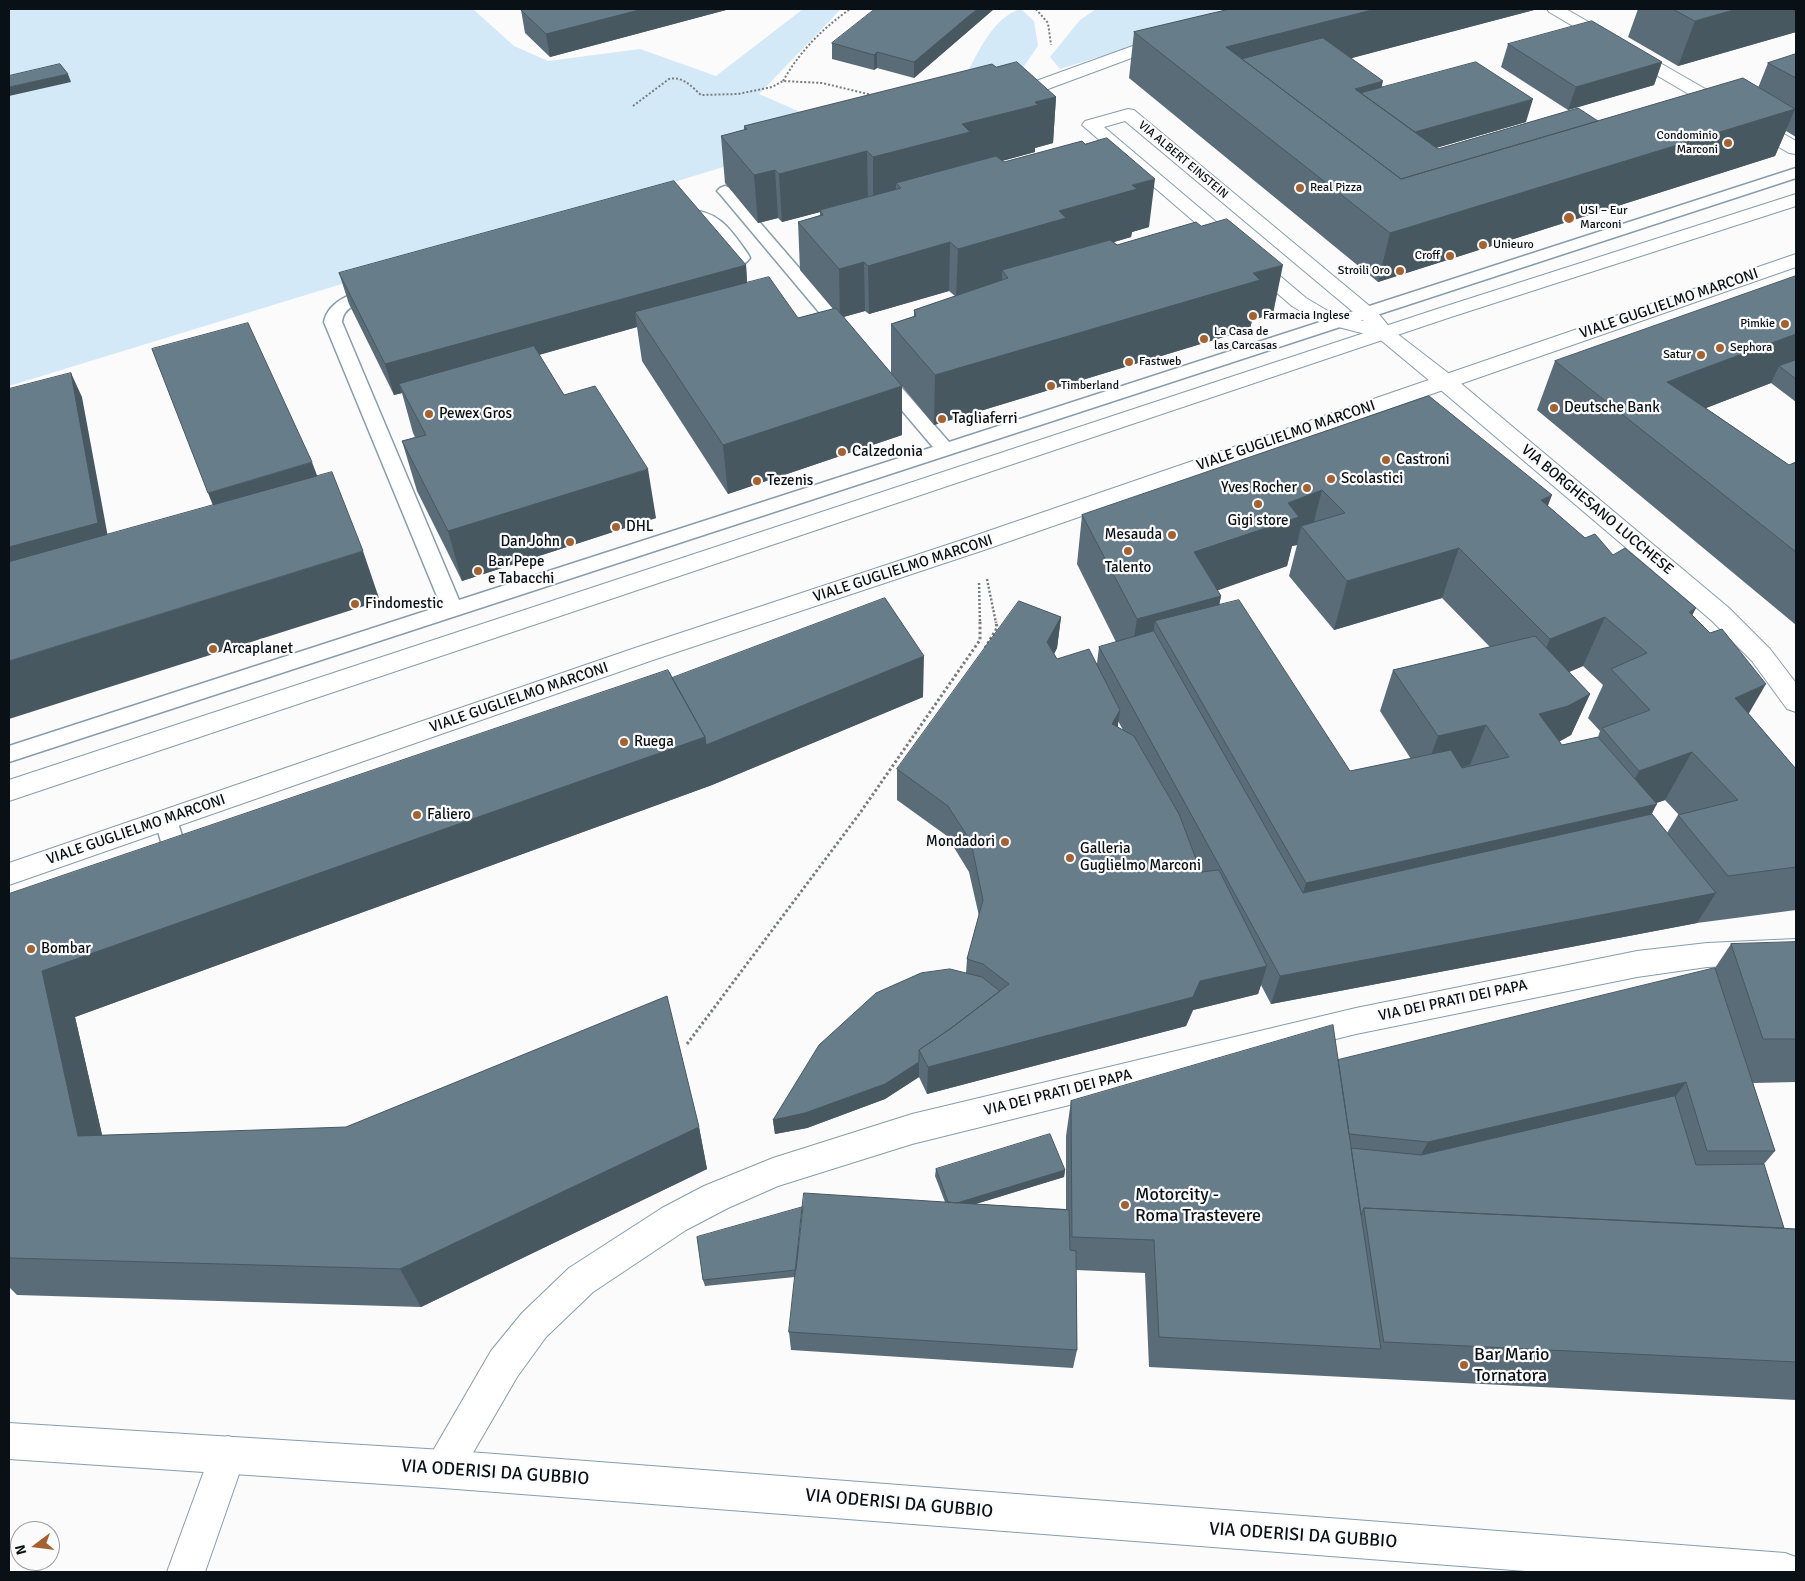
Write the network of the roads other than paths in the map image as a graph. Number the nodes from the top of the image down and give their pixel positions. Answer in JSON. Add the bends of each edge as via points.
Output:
{"nodes":[{"id":1,"x":1555,"y":9,"type":"edge"},
{"id":2,"x":1179,"y":34,"type":"edge"},
{"id":3,"x":1042,"y":85,"type":"edge"},
{"id":4,"x":1796,"y":149,"type":"edge"},
{"id":5,"x":1796,"y":173,"type":"edge"},
{"id":6,"x":725,"y":191,"type":"dead end"},
{"id":7,"x":1796,"y":200,"type":"edge"},
{"id":8,"x":656,"y":221,"type":"edge"},
{"id":9,"x":1796,"y":260,"type":"edge"},
{"id":10,"x":701,"y":273,"type":"edge"},
{"id":11,"x":396,"y":290,"type":"edge"},
{"id":12,"x":1365,"y":313,"type":"junction"},
{"id":13,"x":1338,"y":321,"type":"junction"},
{"id":14,"x":1384,"y":333,"type":"junction"},
{"id":15,"x":858,"y":347,"type":"edge"},
{"id":16,"x":870,"y":362,"type":"edge"},
{"id":17,"x":1444,"y":381,"type":"junction"},
{"id":18,"x":946,"y":449,"type":"junction"},
{"id":19,"x":452,"y":610,"type":"junction"},
{"id":20,"x":1796,"y":702,"type":"edge"},
{"id":21,"x":9,"y":754,"type":"edge"},
{"id":22,"x":9,"y":792,"type":"edge"},
{"id":23,"x":166,"y":820,"type":"junction"},
{"id":24,"x":9,"y":874,"type":"edge"},
{"id":25,"x":186,"y":890,"type":"edge"},
{"id":26,"x":1796,"y":951,"type":"edge"},
{"id":27,"x":10,"y":1440,"type":"edge"},
{"id":28,"x":228,"y":1454,"type":"junction"},
{"id":29,"x":443,"y":1469,"type":"junction"},
{"id":30,"x":1558,"y":1564,"type":"edge"},
{"id":31,"x":186,"y":1572,"type":"edge"},
{"id":32,"x":1785,"y":1572,"type":"edge"}],
"edges":[{"from":1,"to":4,"type":"main road"},
{"from":2,"to":3,"type":"main road"},
{"from":5,"to":12,"type":"lane"},
{"from":6,"to":15,"type":"lane"},
{"from":7,"to":14,"type":"main road"},
{"from":8,"to":10,"type":"lane","via":[[704,214],[742,258],[737,263]]},
{"from":9,"to":17,"type":"main road","name":"VIALE GUGLIELMO MARCONI"},
{"from":11,"to":19,"type":"lane","via":[[337,307],[333,322]]},
{"from":12,"to":13,"type":"lane"},
{"from":12,"to":13,"type":"main road","name":"VIA ALBERT EINSTEIN","via":[[1128,114],[1091,125],[1299,302],[1326,318]]},
{"from":12,"to":14,"type":"main road","name":"VIA ALBERT EINSTEIN"},
{"from":13,"to":14,"type":"main road","name":"VIA ALBERT EINSTEIN"},
{"from":13,"to":18,"type":"lane"},
{"from":14,"to":17,"type":"main road","name":"VIA BORGHESANO LUCCHESE"},
{"from":14,"to":22,"type":"main road"},
{"from":16,"to":18,"type":"lane"},
{"from":17,"to":20,"type":"main road","name":"VIA BORGHESANO LUCCHESE","via":[[1734,627],[1774,670]]},
{"from":17,"to":23,"type":"main road","name":"VIALE GUGLIELMO MARCONI","via":[[979,544],[644,654]]},
{"from":18,"to":19,"type":"lane"},
{"from":19,"to":21,"type":"lane"},
{"from":23,"to":24,"type":"main road","name":"VIALE GUGLIELMO MARCONI"},
{"from":23,"to":25,"type":"lane"},
{"from":26,"to":29,"type":"main road","name":"VIA DEI PRATI DEI PAPA","via":[[1707,955],[1637,964],[1356,1021],[912,1129],[773,1173],[674,1219],[581,1280],[515,1348]]},
{"from":27,"to":28,"type":"main road","name":"VIA ODERISI DA GUBBIO"},
{"from":28,"to":29,"type":"main road","name":"VIA ODERISI DA GUBBIO"},
{"from":28,"to":31,"type":"main road"},
{"from":29,"to":30,"type":"main road","name":"VIA ODERISI DA GUBBIO"},
{"from":30,"to":32,"type":"main road","name":"VIA ODERISI DA GUBBIO"}]}
